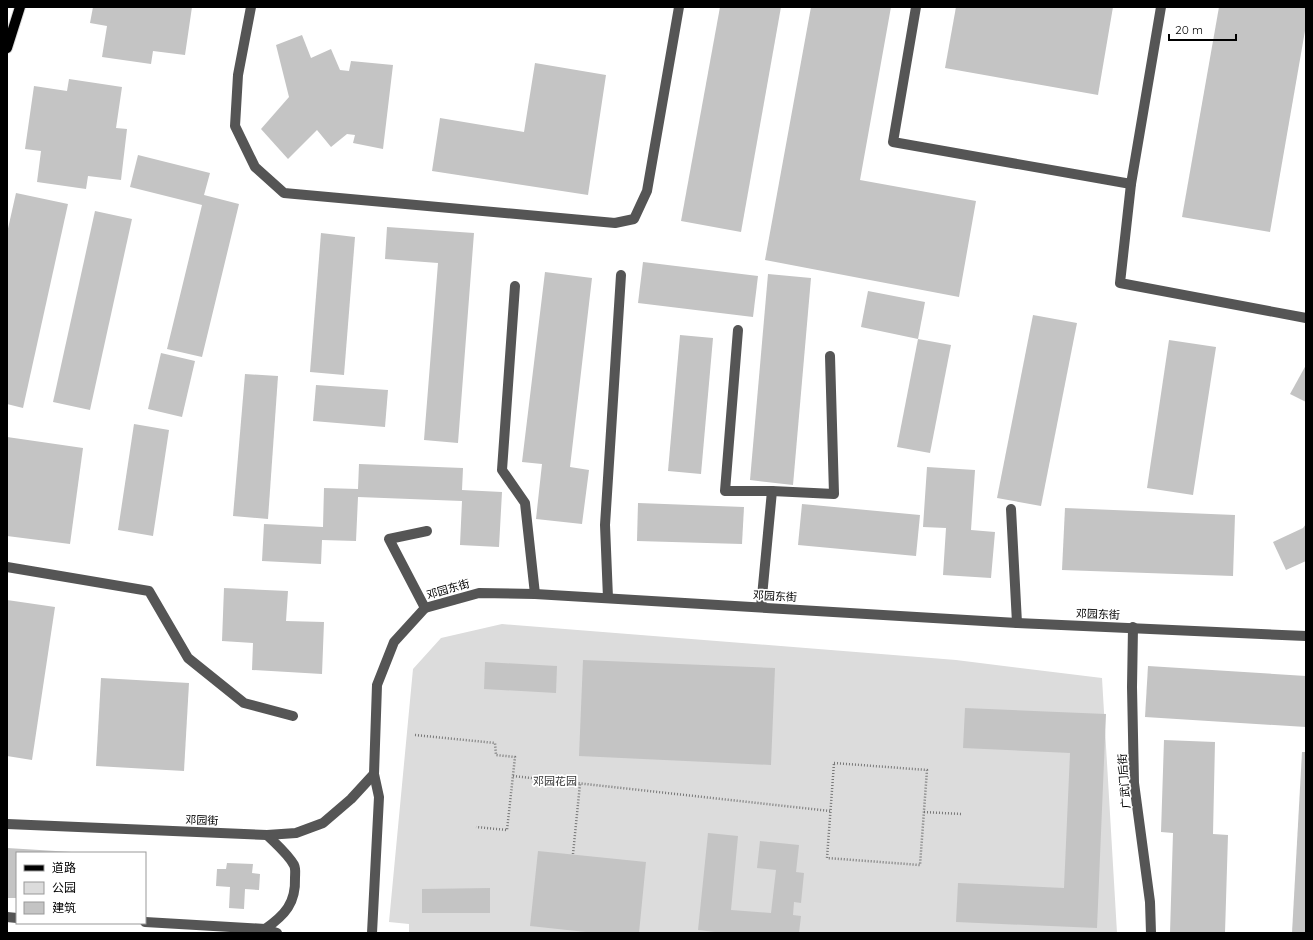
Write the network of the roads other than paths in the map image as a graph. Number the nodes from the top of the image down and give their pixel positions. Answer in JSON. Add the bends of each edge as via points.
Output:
{"nodes":[{"id":1,"x":20,"y":7,"type":"edge"},
{"id":2,"x":251,"y":7,"type":"edge"},
{"id":3,"x":679,"y":7,"type":"edge"},
{"id":4,"x":916,"y":7,"type":"edge"},
{"id":5,"x":1161,"y":7,"type":"edge"},
{"id":6,"x":7,"y":48,"type":"edge"},
{"id":7,"x":1131,"y":184,"type":"junction"},
{"id":8,"x":621,"y":276,"type":"dead end"},
{"id":9,"x":515,"y":286,"type":"dead end"},
{"id":10,"x":1306,"y":318,"type":"edge"},
{"id":11,"x":738,"y":330,"type":"dead end"},
{"id":12,"x":830,"y":356,"type":"dead end"},
{"id":13,"x":772,"y":491,"type":"junction"},
{"id":14,"x":1012,"y":510,"type":"dead end"},
{"id":15,"x":427,"y":531,"type":"dead end"},
{"id":16,"x":7,"y":567,"type":"edge"},
{"id":17,"x":535,"y":594,"type":"junction"},
{"id":18,"x":608,"y":598,"type":"junction"},
{"id":19,"x":761,"y":607,"type":"junction"},
{"id":20,"x":425,"y":608,"type":"junction"},
{"id":21,"x":1017,"y":623,"type":"junction"},
{"id":22,"x":1133,"y":627,"type":"junction"},
{"id":23,"x":1306,"y":636,"type":"edge"},
{"id":24,"x":293,"y":716,"type":"dead end"},
{"id":25,"x":374,"y":774,"type":"junction"},
{"id":26,"x":7,"y":824,"type":"edge"},
{"id":27,"x":267,"y":835,"type":"junction"},
{"id":28,"x":146,"y":922,"type":"edge"},
{"id":29,"x":265,"y":929,"type":"junction"},
{"id":30,"x":277,"y":933,"type":"edge"},
{"id":31,"x":372,"y":933,"type":"edge"},
{"id":32,"x":1151,"y":933,"type":"edge"}],
"edges":[{"from":1,"to":6,"type":"main road"},
{"from":2,"to":3,"type":"street","via":[[238,75],[235,126],[255,167],[284,193],[615,223],[634,219],[647,191]]},
{"from":4,"to":7,"type":"street","via":[[893,142]]},
{"from":5,"to":7,"type":"street"},
{"from":7,"to":10,"type":"street","via":[[1120,283]]},
{"from":8,"to":18,"type":"street","via":[[605,525]]},
{"from":9,"to":17,"type":"street","via":[[502,470],[525,503]]},
{"from":11,"to":13,"type":"street","via":[[725,491]]},
{"from":12,"to":13,"type":"street","via":[[834,494]]},
{"from":13,"to":19,"type":"street"},
{"from":14,"to":21,"type":"street"},
{"from":15,"to":20,"type":"street","via":[[389,539]]},
{"from":16,"to":24,"type":"street","via":[[149,591],[188,658],[244,703]]},
{"from":17,"to":18,"type":"street","name":"邓园东街"},
{"from":17,"to":20,"type":"street","name":"邓园东街","via":[[479,593]]},
{"from":18,"to":19,"type":"street","name":"邓园东街"},
{"from":19,"to":21,"type":"street","name":"邓园东街"},
{"from":20,"to":25,"type":"street","name":"邓园东街","via":[[394,642],[377,684]]},
{"from":21,"to":22,"type":"street","name":"邓园东街"},
{"from":22,"to":23,"type":"street","name":"邓园东街"},
{"from":22,"to":32,"type":"street","name":"广武门后街","via":[[1134,783],[1150,902]]},
{"from":25,"to":27,"type":"street","name":"邓园街","via":[[324,823],[296,833]]},
{"from":25,"to":31,"type":"street","name":"邓园东街","via":[[378,797]]},
{"from":26,"to":27,"type":"street","name":"邓园街"},
{"from":27,"to":29,"type":"street","via":[[284,851],[295,867],[295,884],[291,903],[280,918]]},
{"from":28,"to":29,"type":"street"},
{"from":29,"to":30,"type":"street"}]}
